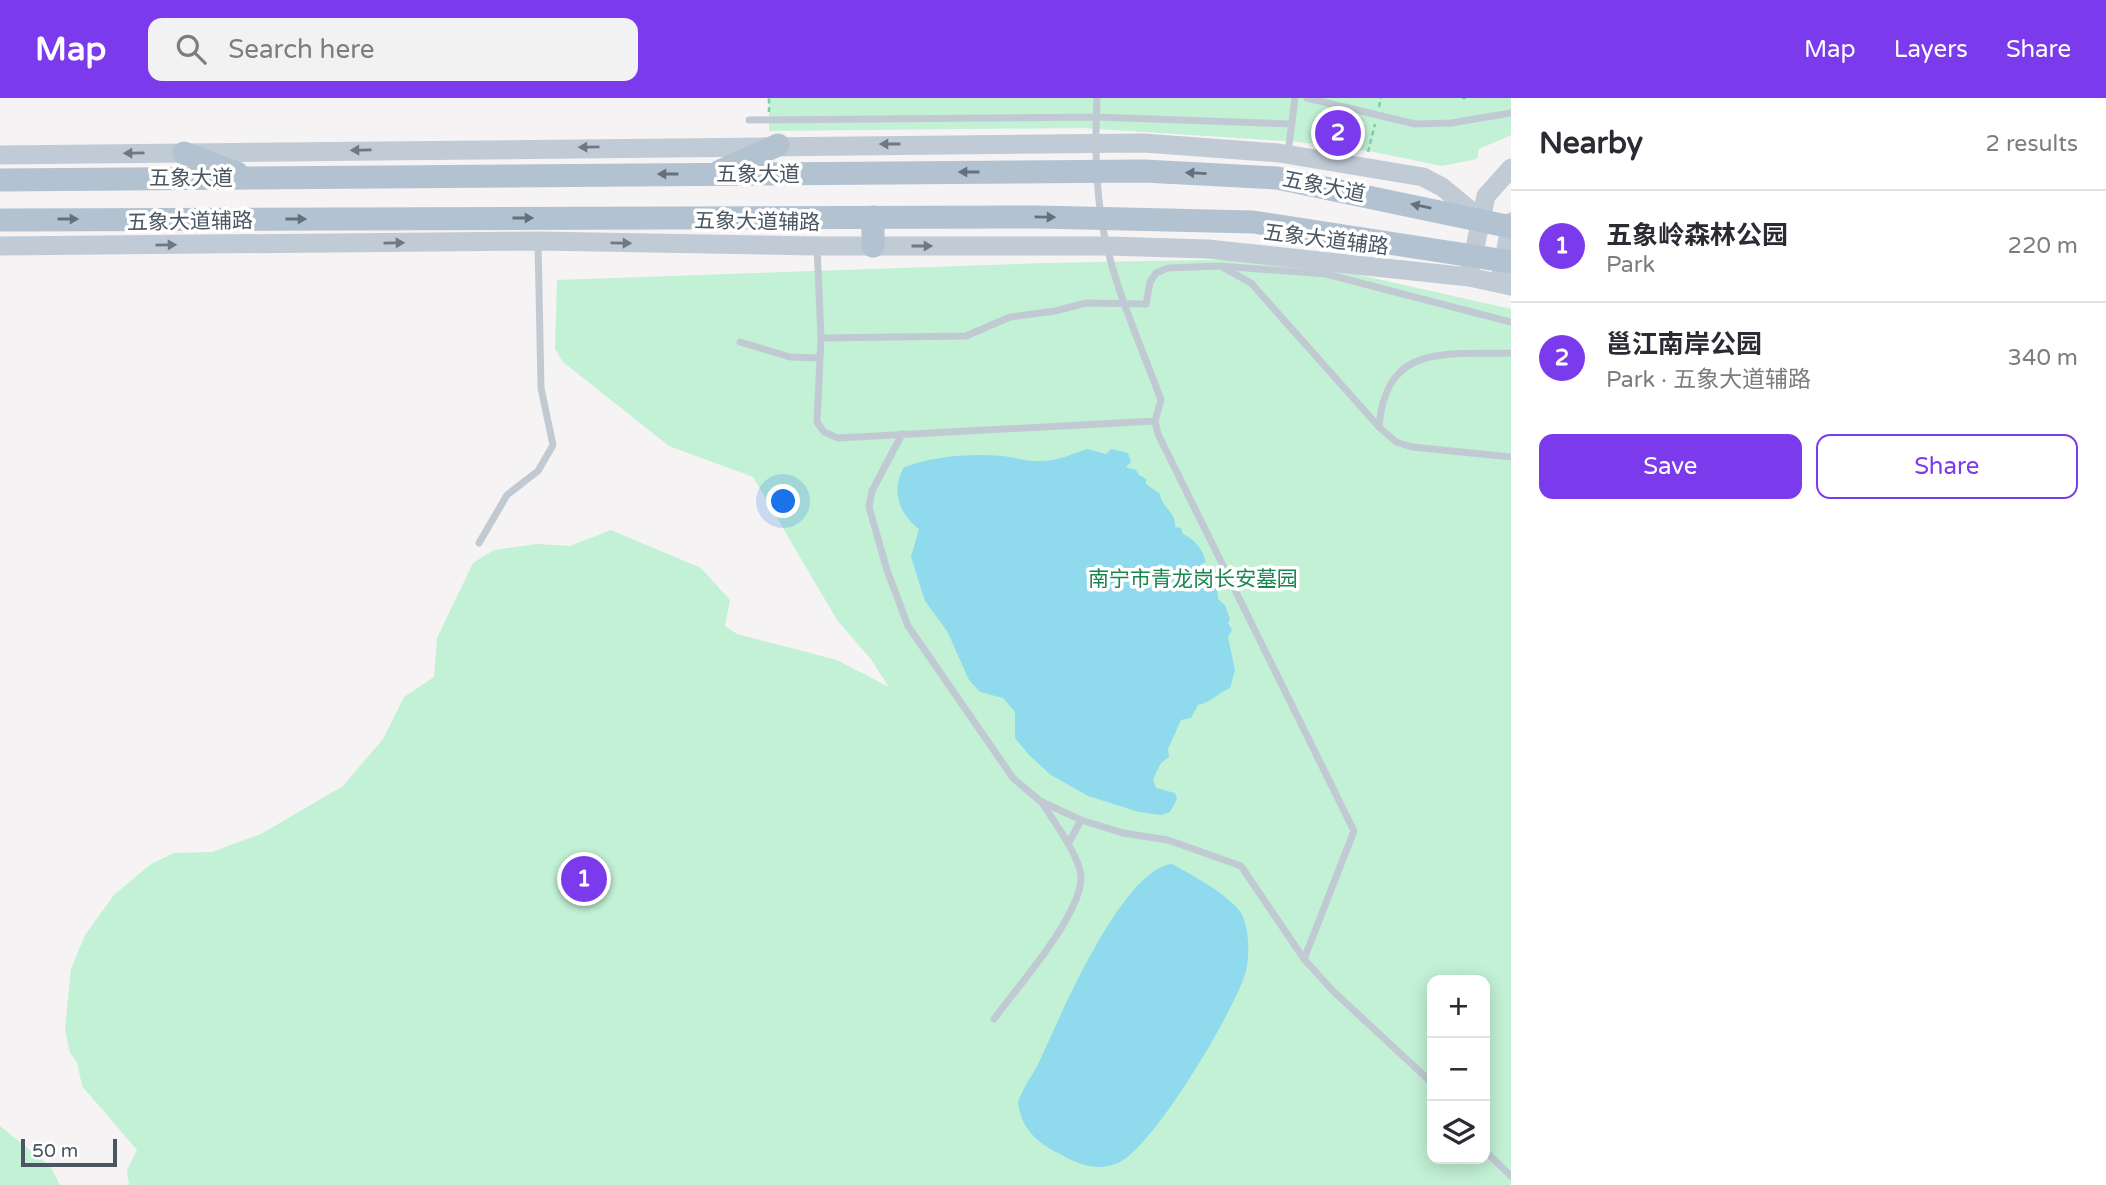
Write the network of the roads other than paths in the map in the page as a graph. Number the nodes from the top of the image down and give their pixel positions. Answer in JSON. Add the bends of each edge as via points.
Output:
{"nodes":[{"id":1,"x":1097,"y":98,"type":"edge"},
{"id":2,"x":1294,"y":98,"type":"edge"},
{"id":3,"x":1307,"y":98,"type":"edge"},
{"id":4,"x":1511,"y":113,"type":"edge"},
{"id":5,"x":1096,"y":117,"type":"junction"},
{"id":6,"x":749,"y":120,"type":"dead end"},
{"id":7,"x":1292,"y":124,"type":"junction"},
{"id":8,"x":1094,"y":143,"type":"junction"},
{"id":9,"x":778,"y":145,"type":"junction"},
{"id":10,"x":184,"y":153,"type":"junction"},
{"id":11,"x":1288,"y":154,"type":"junction"},
{"id":12,"x":0,"y":155,"type":"edge"},
{"id":13,"x":1511,"y":168,"type":"edge"},
{"id":14,"x":1096,"y":171,"type":"junction"},
{"id":15,"x":712,"y":174,"type":"junction"},
{"id":16,"x":250,"y":178,"type":"junction"},
{"id":17,"x":0,"y":180,"type":"edge"},
{"id":18,"x":873,"y":217,"type":"junction"},
{"id":19,"x":1101,"y":218,"type":"junction"},
{"id":20,"x":1480,"y":219,"type":"junction"},
{"id":21,"x":0,"y":220,"type":"edge"},
{"id":22,"x":1511,"y":225,"type":"edge"},
{"id":23,"x":538,"y":241,"type":"junction"},
{"id":24,"x":0,"y":246,"type":"edge"},
{"id":25,"x":817,"y":246,"type":"junction"},
{"id":26,"x":873,"y":246,"type":"junction"},
{"id":27,"x":1108,"y":246,"type":"junction"},
{"id":28,"x":1507,"y":260,"type":"edge"},
{"id":29,"x":1220,"y":266,"type":"junction"},
{"id":30,"x":1471,"y":266,"type":"junction"},
{"id":31,"x":1505,"y":285,"type":"edge"},
{"id":32,"x":1126,"y":305,"type":"junction"},
{"id":33,"x":1511,"y":322,"type":"edge"},
{"id":34,"x":821,"y":338,"type":"junction"},
{"id":35,"x":740,"y":342,"type":"dead end"},
{"id":36,"x":1511,"y":353,"type":"edge"},
{"id":37,"x":820,"y":358,"type":"junction"},
{"id":38,"x":1155,"y":421,"type":"junction"},
{"id":39,"x":1379,"y":427,"type":"junction"},
{"id":40,"x":902,"y":435,"type":"junction"},
{"id":41,"x":1511,"y":457,"type":"edge"},
{"id":42,"x":479,"y":543,"type":"dead end"},
{"id":43,"x":1040,"y":801,"type":"junction"},
{"id":44,"x":1081,"y":820,"type":"junction"},
{"id":45,"x":1068,"y":844,"type":"junction"},
{"id":46,"x":1304,"y":959,"type":"junction"},
{"id":47,"x":994,"y":1020,"type":"dead end"},
{"id":48,"x":1427,"y":1078,"type":"edge"},
{"id":49,"x":1490,"y":1156,"type":"edge"},
{"id":50,"x":1511,"y":1175,"type":"edge"}],
"edges":[{"from":1,"to":5,"type":"lane"},
{"from":2,"to":7,"type":"lane"},
{"from":3,"to":4,"type":"lane","via":[[1427,124]]},
{"from":5,"to":6,"type":"lane"},
{"from":5,"to":7,"type":"lane"},
{"from":5,"to":8,"type":"lane"},
{"from":7,"to":11,"type":"lane"},
{"from":8,"to":9,"type":"street","one_way":true},
{"from":8,"to":11,"type":"street"},
{"from":8,"to":14,"type":"lane"},
{"from":9,"to":10,"type":"street","one_way":true},
{"from":9,"to":15,"type":"main road"},
{"from":10,"to":12,"type":"street","one_way":true},
{"from":10,"to":16,"type":"main road"},
{"from":11,"to":20,"type":"street","via":[[1423,177]]},
{"from":13,"to":20,"type":"street","via":[[1486,197]]},
{"from":14,"to":15,"type":"main road","name":"五象大道","one_way":true},
{"from":14,"to":19,"type":"lane"},
{"from":20,"to":14,"type":"main road","name":"五象大道","one_way":true,"via":[[1277,178]]},
{"from":15,"to":16,"type":"main road","name":"五象大道","one_way":true},
{"from":16,"to":17,"type":"main road","name":"五象大道"},
{"from":18,"to":19,"type":"main road","name":"五象大道","one_way":true},
{"from":21,"to":18,"type":"main road","name":"五象大道","one_way":true},
{"from":18,"to":26,"type":"main road"},
{"from":19,"to":27,"type":"lane"},
{"from":19,"to":30,"type":"main road","name":"五象大道","via":[[1254,222]]},
{"from":20,"to":22,"type":"main road","name":"五象大道"},
{"from":20,"to":30,"type":"street"},
{"from":22,"to":28,"type":"street"},
{"from":24,"to":23,"type":"street","name":"五象大道辅路","one_way":true},
{"from":23,"to":25,"type":"street","name":"五象大道辅路","one_way":true},
{"from":23,"to":42,"type":"lane","via":[[541,388],[553,445],[538,471],[507,495]]},
{"from":25,"to":26,"type":"street","name":"五象大道辅路"},
{"from":25,"to":34,"type":"lane"},
{"from":26,"to":27,"type":"street","name":"五象大道辅路","one_way":true},
{"from":27,"to":30,"type":"street","name":"五象大道辅路"},
{"from":27,"to":32,"type":"lane"},
{"from":28,"to":30,"type":"main road","name":"五象大道"},
{"from":28,"to":31,"type":"street"},
{"from":29,"to":32,"type":"lane","via":[[1168,268],[1150,282],[1146,304]]},
{"from":29,"to":33,"type":"lane","via":[[1326,274]]},
{"from":29,"to":39,"type":"lane","via":[[1251,283]]},
{"from":30,"to":31,"type":"street","name":"五象大道辅路"},
{"from":32,"to":34,"type":"lane","via":[[1086,303],[1010,317],[965,336]]},
{"from":32,"to":38,"type":"lane","via":[[1161,400]]},
{"from":34,"to":37,"type":"lane"},
{"from":35,"to":37,"type":"lane","via":[[781,355]]},
{"from":36,"to":39,"type":"lane","via":[[1427,356],[1409,362],[1381,401]]},
{"from":37,"to":40,"type":"lane","via":[[817,415],[824,432],[838,438]]},
{"from":38,"to":40,"type":"lane"},
{"from":38,"to":46,"type":"lane","via":[[1354,831]]},
{"from":39,"to":41,"type":"lane","via":[[1396,442],[1412,447]]},
{"from":40,"to":43,"type":"lane","via":[[872,491],[869,507],[897,603],[908,626],[1013,778]]},
{"from":43,"to":44,"type":"lane"},
{"from":43,"to":45,"type":"lane"},
{"from":44,"to":45,"type":"lane"},
{"from":44,"to":46,"type":"lane","via":[[1168,840],[1241,866]]},
{"from":45,"to":47,"type":"lane","via":[[1081,876],[1073,910]]},
{"from":46,"to":48,"type":"lane"},
{"from":49,"to":50,"type":"lane"}]}
